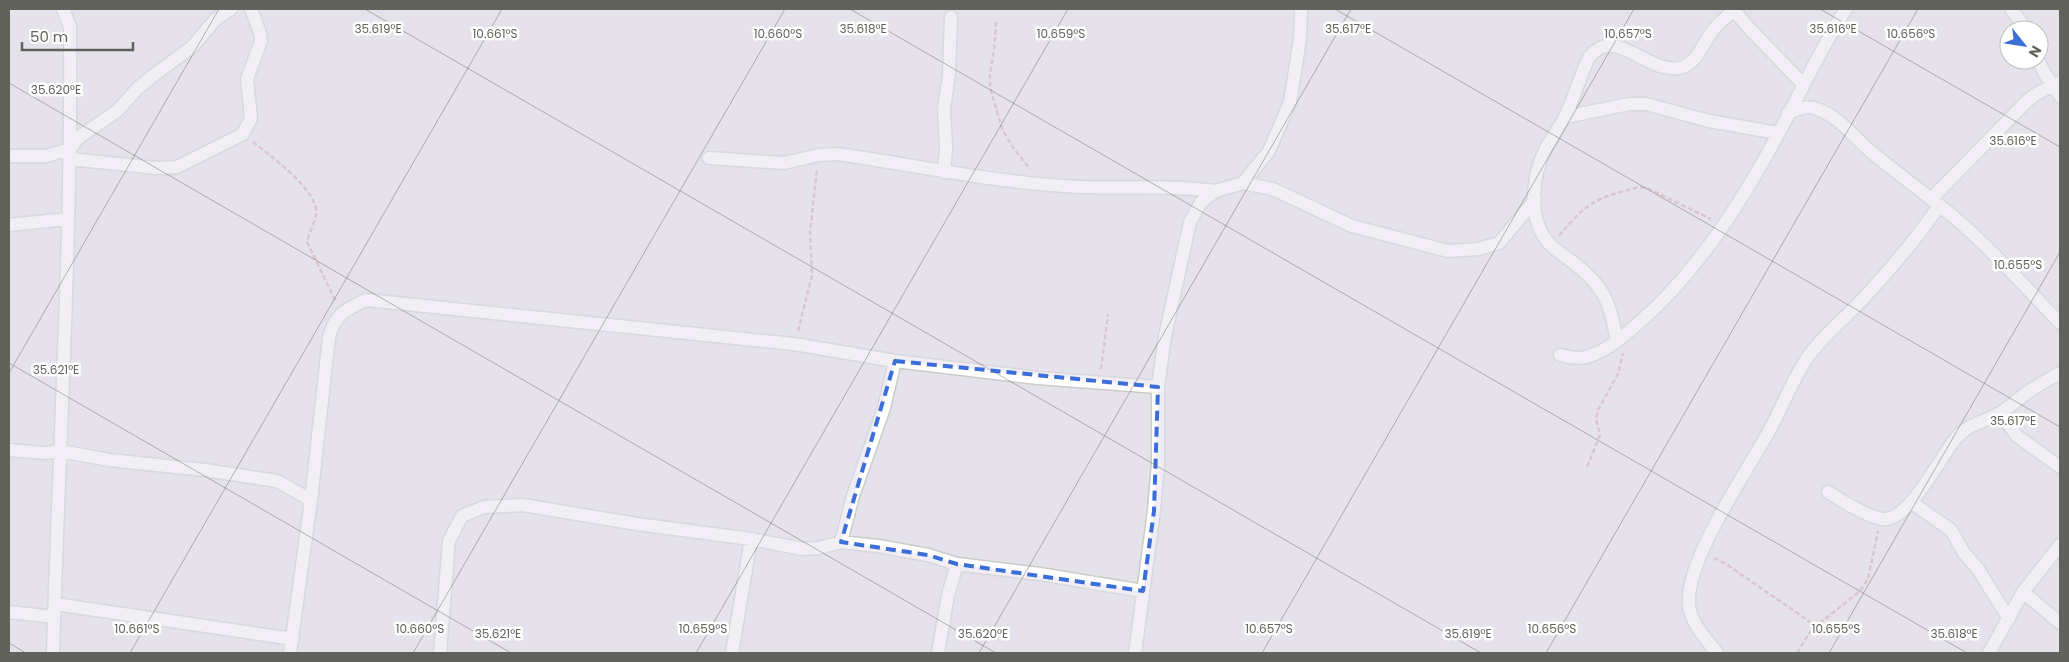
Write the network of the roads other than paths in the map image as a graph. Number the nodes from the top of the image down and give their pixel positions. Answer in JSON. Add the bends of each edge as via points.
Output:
{"nodes":[{"id":1,"x":63,"y":9,"type":"edge"},
{"id":2,"x":231,"y":9,"type":"edge"},
{"id":3,"x":251,"y":9,"type":"edge"},
{"id":4,"x":1301,"y":9,"type":"edge"},
{"id":5,"x":1733,"y":9,"type":"edge"},
{"id":6,"x":1846,"y":9,"type":"edge"},
{"id":7,"x":2011,"y":9,"type":"edge"},
{"id":8,"x":951,"y":17,"type":"dead end"},
{"id":9,"x":2019,"y":20,"type":"edge"},
{"id":10,"x":2046,"y":70,"type":"edge"},
{"id":11,"x":1803,"y":84,"type":"junction"},
{"id":12,"x":2056,"y":84,"type":"edge"},
{"id":13,"x":2060,"y":96,"type":"edge"},
{"id":14,"x":1788,"y":113,"type":"junction"},
{"id":15,"x":1565,"y":117,"type":"junction"},
{"id":16,"x":1778,"y":133,"type":"junction"},
{"id":17,"x":70,"y":154,"type":"junction"},
{"id":18,"x":9,"y":156,"type":"edge"},
{"id":19,"x":709,"y":158,"type":"dead end"},
{"id":20,"x":944,"y":172,"type":"junction"},
{"id":21,"x":1244,"y":183,"type":"junction"},
{"id":22,"x":1216,"y":190,"type":"junction"},
{"id":23,"x":1535,"y":200,"type":"junction"},
{"id":24,"x":1936,"y":202,"type":"junction"},
{"id":25,"x":68,"y":219,"type":"junction"},
{"id":26,"x":9,"y":226,"type":"edge"},
{"id":27,"x":2060,"y":323,"type":"edge"},
{"id":28,"x":1617,"y":340,"type":"junction"},
{"id":29,"x":1560,"y":355,"type":"dead end"},
{"id":30,"x":895,"y":361,"type":"junction"},
{"id":31,"x":2060,"y":373,"type":"edge"},
{"id":32,"x":1158,"y":387,"type":"junction"},
{"id":33,"x":2000,"y":413,"type":"junction"},
{"id":34,"x":9,"y":450,"type":"edge"},
{"id":35,"x":61,"y":451,"type":"junction"},
{"id":36,"x":2060,"y":467,"type":"edge"},
{"id":37,"x":1828,"y":492,"type":"dead end"},
{"id":38,"x":311,"y":500,"type":"junction"},
{"id":39,"x":1911,"y":502,"type":"junction"},
{"id":40,"x":751,"y":539,"type":"junction"},
{"id":41,"x":841,"y":542,"type":"junction"},
{"id":42,"x":2060,"y":545,"type":"edge"},
{"id":43,"x":957,"y":564,"type":"junction"},
{"id":44,"x":1142,"y":591,"type":"junction"},
{"id":45,"x":2024,"y":592,"type":"junction"},
{"id":46,"x":55,"y":610,"type":"junction"},
{"id":47,"x":9,"y":612,"type":"edge"},
{"id":48,"x":2009,"y":619,"type":"junction"},
{"id":49,"x":2060,"y":623,"type":"edge"},
{"id":50,"x":293,"y":639,"type":"junction"},
{"id":51,"x":53,"y":653,"type":"edge"},
{"id":52,"x":290,"y":653,"type":"edge"},
{"id":53,"x":440,"y":653,"type":"edge"},
{"id":54,"x":732,"y":653,"type":"edge"},
{"id":55,"x":938,"y":653,"type":"edge"},
{"id":56,"x":1135,"y":653,"type":"edge"},
{"id":57,"x":1717,"y":653,"type":"edge"},
{"id":58,"x":1989,"y":653,"type":"edge"}],
"edges":[{"from":1,"to":17,"type":"street","via":[[70,27]]},
{"from":2,"to":17,"type":"street","via":[[216,19],[192,47],[138,88],[117,111],[78,138]]},
{"from":3,"to":17,"type":"street","via":[[261,41],[247,79],[251,118],[244,134],[177,167],[156,168]]},
{"from":4,"to":21,"type":"street","via":[[1300,39],[1290,102],[1269,151]]},
{"from":5,"to":11,"type":"street"},
{"from":5,"to":15,"type":"street","via":[[1713,30],[1693,61],[1684,66],[1670,69],[1616,46],[1605,44],[1595,49],[1589,56]]},
{"from":6,"to":11,"type":"street"},
{"from":7,"to":9,"type":"street"},
{"from":8,"to":20,"type":"street","via":[[949,76],[944,108]]},
{"from":10,"to":12,"type":"street"},
{"from":11,"to":14,"type":"street"},
{"from":12,"to":13,"type":"street"},
{"from":12,"to":24,"type":"street","via":[[2027,101]]},
{"from":14,"to":16,"type":"street"},
{"from":14,"to":24,"type":"street","via":[[1801,108],[1819,109]]},
{"from":15,"to":16,"type":"street","via":[[1629,104],[1646,104],[1709,121]]},
{"from":15,"to":23,"type":"street","via":[[1538,170]]},
{"from":16,"to":28,"type":"street","via":[[1724,225],[1667,296]]},
{"from":17,"to":18,"type":"street"},
{"from":17,"to":25,"type":"street"},
{"from":19,"to":20,"type":"street","via":[[784,163],[838,154]]},
{"from":20,"to":22,"type":"street","via":[[1044,184],[1175,186]]},
{"from":21,"to":22,"type":"street"},
{"from":21,"to":23,"type":"street","via":[[1273,189],[1352,226],[1448,251],[1478,249],[1499,243]]},
{"from":22,"to":32,"type":"street","via":[[1201,202],[1190,222],[1165,336]]},
{"from":23,"to":28,"type":"street","via":[[1535,214],[1547,242],[1600,288],[1608,303]]},
{"from":24,"to":27,"type":"street","via":[[2004,263]]},
{"from":24,"to":57,"type":"street","via":[[1911,246],[1810,354],[1702,551],[1688,589],[1689,607],[1698,628]]},
{"from":25,"to":26,"type":"street"},
{"from":25,"to":35,"type":"street"},
{"from":28,"to":29,"type":"street","via":[[1586,356]]},
{"from":30,"to":32,"type":"street","via":[[1038,378]]},
{"from":30,"to":38,"type":"street","via":[[794,344],[366,300],[342,312],[329,337]]},
{"from":30,"to":41,"type":"street","via":[[884,408],[853,496]]},
{"from":31,"to":33,"type":"street"},
{"from":32,"to":44,"type":"street","via":[[1158,464]]},
{"from":33,"to":36,"type":"street","via":[[2018,436]]},
{"from":33,"to":39,"type":"street","via":[[1957,436]]},
{"from":34,"to":35,"type":"street"},
{"from":35,"to":38,"type":"street","via":[[277,481]]},
{"from":35,"to":46,"type":"street"},
{"from":37,"to":39,"type":"street","via":[[1883,519]]},
{"from":38,"to":50,"type":"street"},
{"from":39,"to":48,"type":"street","via":[[1951,530]]},
{"from":40,"to":41,"type":"street","via":[[802,549]]},
{"from":40,"to":53,"type":"street","via":[[524,505],[484,507],[462,516],[449,541]]},
{"from":40,"to":54,"type":"street"},
{"from":41,"to":43,"type":"street","via":[[928,555]]},
{"from":42,"to":45,"type":"street"},
{"from":43,"to":44,"type":"street"},
{"from":43,"to":55,"type":"street"},
{"from":44,"to":56,"type":"street"},
{"from":45,"to":48,"type":"street"},
{"from":45,"to":49,"type":"street"},
{"from":46,"to":47,"type":"street"},
{"from":46,"to":50,"type":"street"},
{"from":46,"to":51,"type":"street"},
{"from":48,"to":58,"type":"street"},
{"from":50,"to":52,"type":"street"}]}
